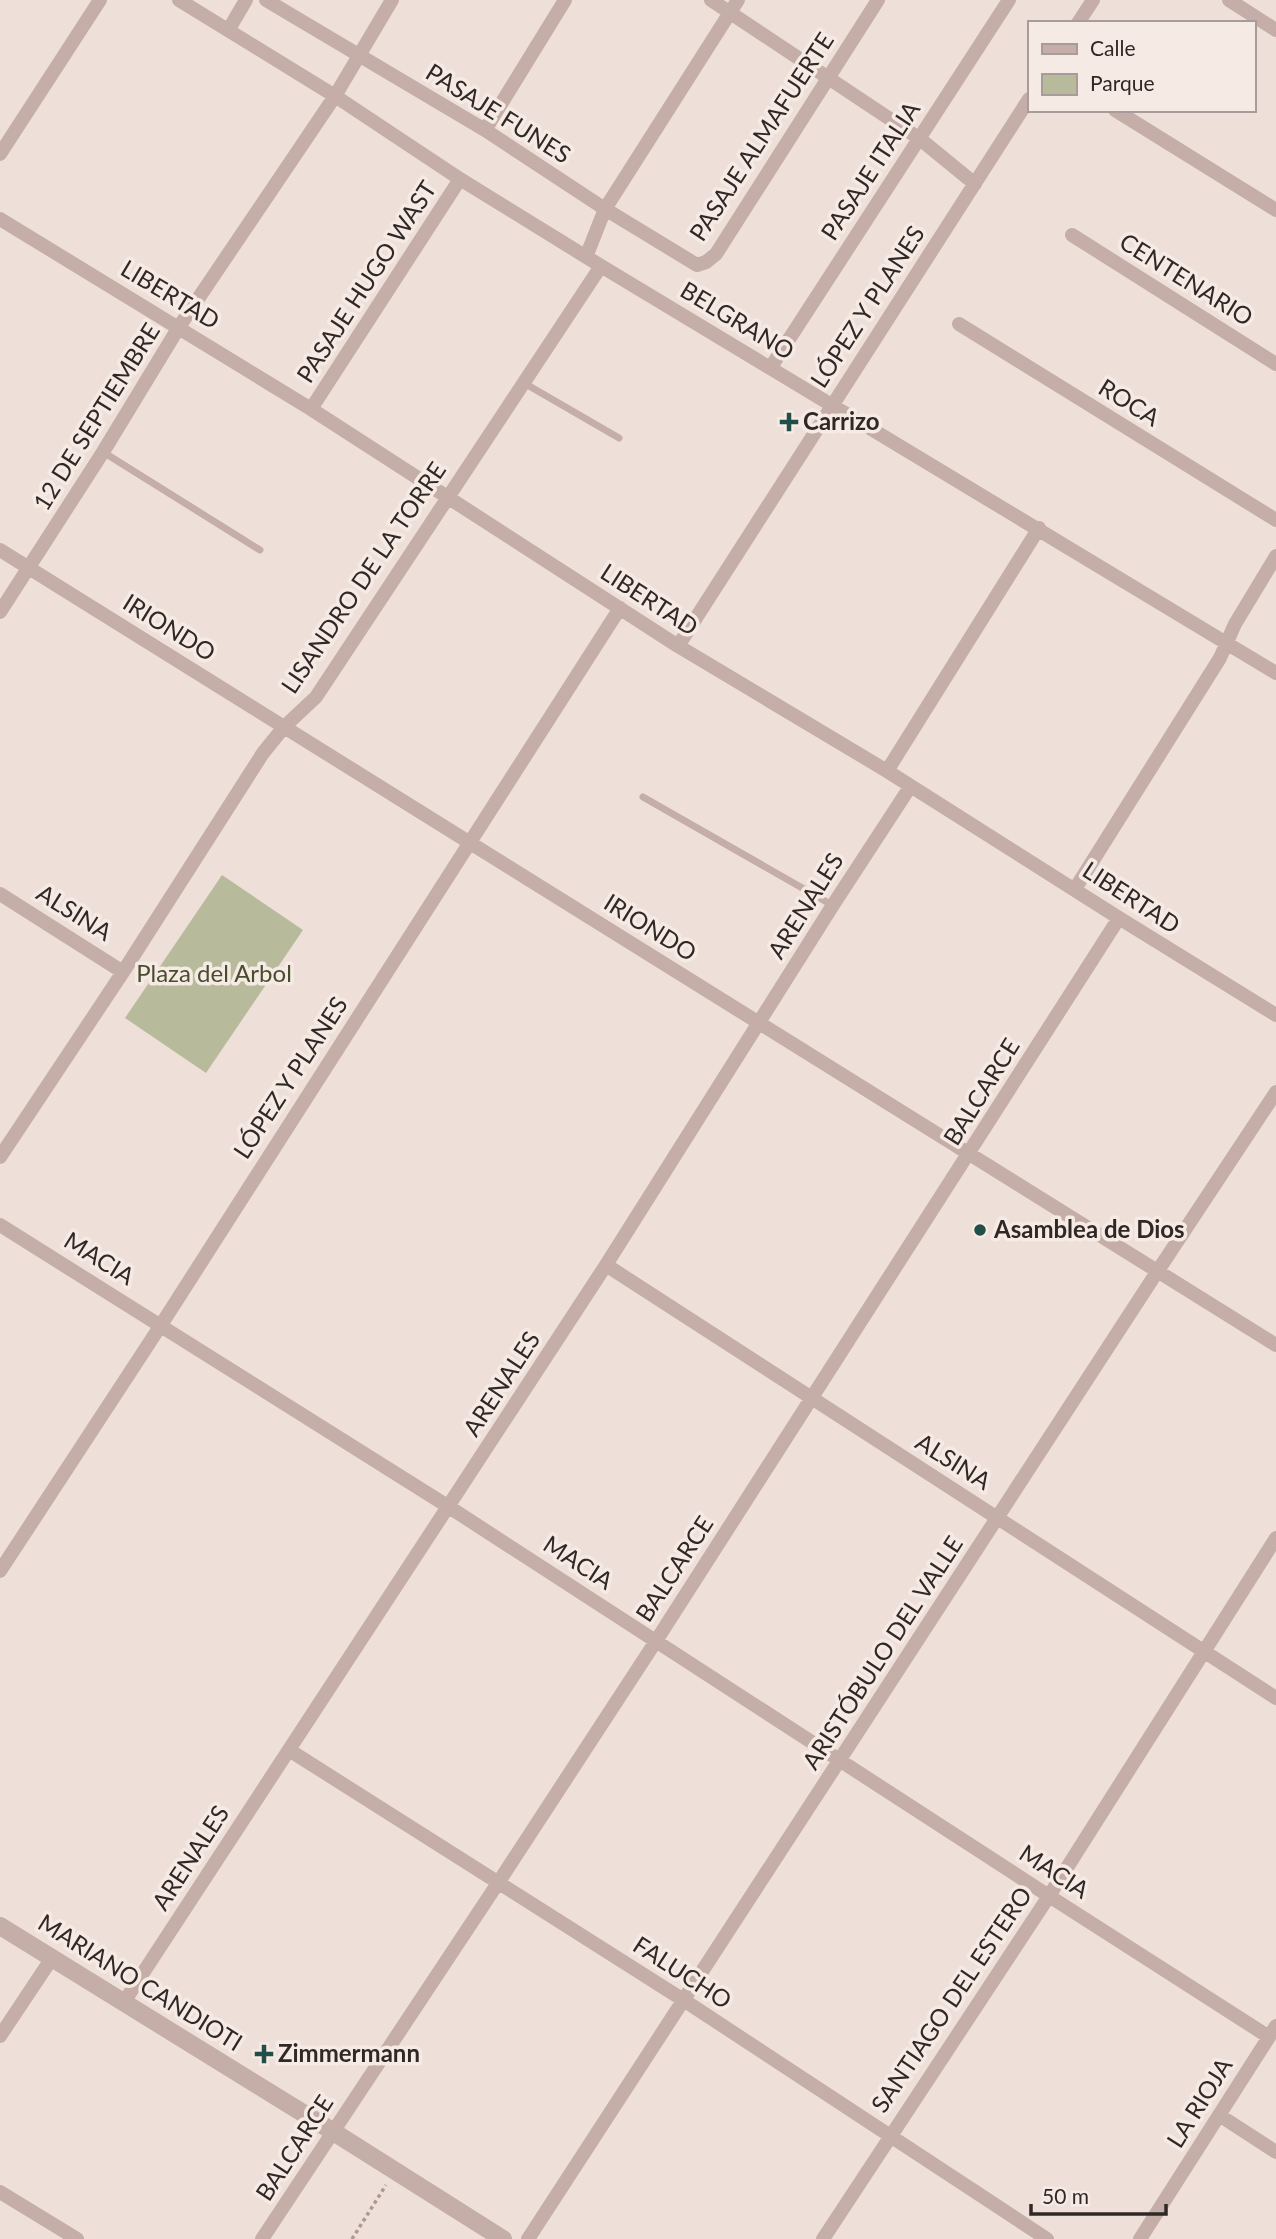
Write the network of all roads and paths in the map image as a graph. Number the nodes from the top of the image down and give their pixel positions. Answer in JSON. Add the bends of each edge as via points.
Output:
{"nodes":[{"id":1,"x":100,"y":0,"type":"edge"},
{"id":2,"x":179,"y":0,"type":"edge"},
{"id":3,"x":246,"y":0,"type":"edge"},
{"id":4,"x":266,"y":0,"type":"edge"},
{"id":5,"x":392,"y":0,"type":"edge"},
{"id":6,"x":565,"y":0,"type":"edge"},
{"id":7,"x":711,"y":0,"type":"edge"},
{"id":8,"x":878,"y":0,"type":"edge"},
{"id":9,"x":1009,"y":0,"type":"edge"},
{"id":10,"x":1093,"y":0,"type":"edge"},
{"id":11,"x":1229,"y":0,"type":"edge"},
{"id":12,"x":734,"y":6,"type":"edge"},
{"id":13,"x":1079,"y":21,"type":"edge"},
{"id":14,"x":229,"y":29,"type":"junction"},
{"id":15,"x":1276,"y":30,"type":"edge"},
{"id":16,"x":357,"y":55,"type":"junction"},
{"id":17,"x":828,"y":77,"type":"junction"},
{"id":18,"x":335,"y":96,"type":"junction"},
{"id":19,"x":1028,"y":101,"type":"edge"},
{"id":20,"x":1118,"y":112,"type":"edge"},
{"id":21,"x":485,"y":130,"type":"junction"},
{"id":22,"x":920,"y":139,"type":"junction"},
{"id":23,"x":0,"y":153,"type":"edge"},
{"id":24,"x":460,"y":179,"type":"junction"},
{"id":25,"x":975,"y":184,"type":"junction"},
{"id":26,"x":605,"y":209,"type":"junction"},
{"id":27,"x":1276,"y":210,"type":"edge"},
{"id":28,"x":0,"y":219,"type":"edge"},
{"id":29,"x":1072,"y":235,"type":"dead end"},
{"id":30,"x":586,"y":257,"type":"junction"},
{"id":31,"x":706,"y":262,"type":"joint"},
{"id":32,"x":600,"y":266,"type":"junction"},
{"id":33,"x":959,"y":324,"type":"dead end"},
{"id":34,"x":179,"y":327,"type":"junction"},
{"id":35,"x":1276,"y":364,"type":"edge"},
{"id":36,"x":771,"y":367,"type":"junction"},
{"id":37,"x":524,"y":383,"type":"junction"},
{"id":38,"x":831,"y":405,"type":"junction"},
{"id":39,"x":311,"y":409,"type":"junction"},
{"id":40,"x":619,"y":438,"type":"dead end"},
{"id":41,"x":103,"y":452,"type":"junction"},
{"id":42,"x":448,"y":496,"type":"junction"},
{"id":43,"x":1276,"y":520,"type":"edge"},
{"id":44,"x":1039,"y":528,"type":"junction"},
{"id":45,"x":0,"y":550,"type":"edge"},
{"id":46,"x":260,"y":550,"type":"dead end"},
{"id":47,"x":1276,"y":556,"type":"edge"},
{"id":48,"x":29,"y":568,"type":"junction"},
{"id":49,"x":620,"y":608,"type":"junction"},
{"id":50,"x":0,"y":612,"type":"edge"},
{"id":51,"x":1227,"y":642,"type":"junction"},
{"id":52,"x":678,"y":646,"type":"junction"},
{"id":53,"x":1276,"y":673,"type":"edge"},
{"id":54,"x":284,"y":726,"type":"junction"},
{"id":55,"x":887,"y":771,"type":"junction"},
{"id":56,"x":911,"y":787,"type":"junction"},
{"id":57,"x":643,"y":797,"type":"dead end"},
{"id":58,"x":469,"y":842,"type":"junction"},
{"id":59,"x":1075,"y":889,"type":"junction"},
{"id":60,"x":0,"y":894,"type":"edge"},
{"id":61,"x":833,"y":905,"type":"junction"},
{"id":62,"x":1119,"y":918,"type":"junction"},
{"id":63,"x":123,"y":972,"type":"junction"},
{"id":64,"x":1276,"y":1015,"type":"edge"},
{"id":65,"x":760,"y":1023,"type":"junction"},
{"id":66,"x":1276,"y":1092,"type":"edge"},
{"id":67,"x":969,"y":1155,"type":"junction"},
{"id":68,"x":0,"y":1157,"type":"edge"},
{"id":69,"x":0,"y":1225,"type":"edge"},
{"id":70,"x":606,"y":1265,"type":"junction"},
{"id":71,"x":1157,"y":1272,"type":"junction"},
{"id":72,"x":161,"y":1325,"type":"junction"},
{"id":73,"x":1276,"y":1345,"type":"edge"},
{"id":74,"x":811,"y":1399,"type":"junction"},
{"id":75,"x":449,"y":1507,"type":"junction"},
{"id":76,"x":998,"y":1518,"type":"junction"},
{"id":77,"x":1276,"y":1538,"type":"edge"},
{"id":78,"x":0,"y":1571,"type":"edge"},
{"id":79,"x":656,"y":1641,"type":"junction"},
{"id":80,"x":1203,"y":1651,"type":"junction"},
{"id":81,"x":1276,"y":1698,"type":"edge"},
{"id":82,"x":289,"y":1749,"type":"junction"},
{"id":83,"x":841,"y":1760,"type":"junction"},
{"id":84,"x":498,"y":1883,"type":"junction"},
{"id":85,"x":1049,"y":1896,"type":"junction"},
{"id":86,"x":0,"y":1926,"type":"edge"},
{"id":87,"x":52,"y":1958,"type":"junction"},
{"id":88,"x":685,"y":2001,"type":"junction"},
{"id":89,"x":124,"y":2002,"type":"junction"},
{"id":90,"x":1272,"y":2031,"type":"edge"},
{"id":91,"x":0,"y":2036,"type":"edge"},
{"id":92,"x":1219,"y":2115,"type":"junction"},
{"id":93,"x":332,"y":2131,"type":"junction"},
{"id":94,"x":890,"y":2136,"type":"junction"},
{"id":95,"x":1276,"y":2152,"type":"edge"},
{"id":96,"x":395,"y":2171,"type":"junction"},
{"id":97,"x":0,"y":2192,"type":"edge"},
{"id":98,"x":77,"y":2239,"type":"edge"},
{"id":99,"x":262,"y":2239,"type":"edge"},
{"id":100,"x":352,"y":2239,"type":"edge"},
{"id":101,"x":503,"y":2239,"type":"edge"},
{"id":102,"x":528,"y":2239,"type":"edge"},
{"id":103,"x":823,"y":2239,"type":"edge"},
{"id":104,"x":1047,"y":2239,"type":"edge"},
{"id":105,"x":1140,"y":2239,"type":"edge"}],
"edges":[{"from":1,"to":23,"type":"street"},
{"from":2,"to":14,"type":"street","name":"BELGRANO"},
{"from":3,"to":14,"type":"street"},
{"from":4,"to":16,"type":"street","name":"PASAJE FUNES"},
{"from":5,"to":16,"type":"street","name":"12 DE SEPTIEMBRE"},
{"from":6,"to":21,"type":"street"},
{"from":7,"to":12,"type":"street"},
{"from":8,"to":17,"type":"street","name":"PASAJE ALMAFUERTE"},
{"from":9,"to":22,"type":"street","name":"PASAJE ITALIA"},
{"from":10,"to":13,"type":"street"},
{"from":11,"to":15,"type":"street"},
{"from":12,"to":17,"type":"street"},
{"from":12,"to":26,"type":"street"},
{"from":14,"to":18,"type":"street","name":"BELGRANO"},
{"from":16,"to":18,"type":"street","name":"12 DE SEPTIEMBRE"},
{"from":16,"to":21,"type":"street","name":"PASAJE FUNES"},
{"from":17,"to":22,"type":"street"},
{"from":17,"to":31,"type":"street","name":"PASAJE ALMAFUERTE","via":[[716,254]]},
{"from":18,"to":24,"type":"street","name":"BELGRANO"},
{"from":18,"to":34,"type":"street","name":"12 DE SEPTIEMBRE"},
{"from":19,"to":25,"type":"street","name":"LÓPEZ Y PLANES"},
{"from":20,"to":27,"type":"street"},
{"from":21,"to":26,"type":"street","name":"PASAJE FUNES"},
{"from":22,"to":25,"type":"street"},
{"from":22,"to":36,"type":"street","name":"PASAJE ITALIA"},
{"from":24,"to":30,"type":"street","name":"BELGRANO"},
{"from":24,"to":39,"type":"street","name":"PASAJE HUGO WAST"},
{"from":25,"to":38,"type":"street","name":"LÓPEZ Y PLANES"},
{"from":26,"to":30,"type":"street"},
{"from":26,"to":31,"type":"street","name":"PASAJE FUNES","via":[[697,265]]},
{"from":28,"to":34,"type":"street","name":"LIBERTAD"},
{"from":29,"to":35,"type":"street","name":"CENTENARIO"},
{"from":30,"to":32,"type":"street","name":"BELGRANO"},
{"from":32,"to":36,"type":"street","name":"BELGRANO"},
{"from":32,"to":37,"type":"street","name":"LISANDRO DE LA TORRE"},
{"from":33,"to":43,"type":"street","name":"ROCA"},
{"from":34,"to":39,"type":"street","name":"LIBERTAD"},
{"from":34,"to":41,"type":"street","name":"12 DE SEPTIEMBRE"},
{"from":36,"to":38,"type":"street","name":"BELGRANO"},
{"from":37,"to":40,"type":"lane"},
{"from":37,"to":42,"type":"street","name":"LISANDRO DE LA TORRE"},
{"from":38,"to":44,"type":"street","name":"BELGRANO"},
{"from":38,"to":52,"type":"street","name":"LÓPEZ Y PLANES"},
{"from":39,"to":42,"type":"street","name":"LIBERTAD"},
{"from":41,"to":46,"type":"lane"},
{"from":41,"to":48,"type":"street","name":"12 DE SEPTIEMBRE"},
{"from":42,"to":49,"type":"street","name":"LIBERTAD"},
{"from":42,"to":54,"type":"street","name":"LISANDRO DE LA TORRE","via":[[316,698]]},
{"from":44,"to":51,"type":"street","name":"BELGRANO"},
{"from":44,"to":55,"type":"street"},
{"from":45,"to":48,"type":"street","name":"IRIONDO"},
{"from":47,"to":51,"type":"street"},
{"from":48,"to":50,"type":"street","name":"12 DE SEPTIEMBRE"},
{"from":48,"to":54,"type":"street","name":"IRIONDO"},
{"from":49,"to":52,"type":"street","name":"LIBERTAD"},
{"from":49,"to":58,"type":"street","name":"LÓPEZ Y PLANES"},
{"from":51,"to":53,"type":"street","name":"BELGRANO"},
{"from":51,"to":59,"type":"street"},
{"from":52,"to":55,"type":"street","name":"LIBERTAD"},
{"from":54,"to":58,"type":"street","name":"IRIONDO"},
{"from":54,"to":63,"type":"street","name":"LISANDRO DE LA TORRE"},
{"from":55,"to":56,"type":"street","name":"LIBERTAD"},
{"from":56,"to":59,"type":"street","name":"LIBERTAD"},
{"from":56,"to":61,"type":"street","name":"ARENALES"},
{"from":57,"to":61,"type":"lane"},
{"from":58,"to":65,"type":"street","name":"IRIONDO"},
{"from":58,"to":72,"type":"street","name":"LÓPEZ Y PLANES"},
{"from":59,"to":62,"type":"street","name":"LIBERTAD"},
{"from":60,"to":63,"type":"street","name":"ALSINA"},
{"from":61,"to":65,"type":"street","name":"ARENALES"},
{"from":62,"to":64,"type":"street","name":"LIBERTAD"},
{"from":62,"to":67,"type":"street","name":"BALCARCE"},
{"from":63,"to":68,"type":"street","name":"LISANDRO DE LA TORRE"},
{"from":65,"to":67,"type":"street","name":"IRIONDO"},
{"from":65,"to":70,"type":"street","name":"ARENALES"},
{"from":66,"to":71,"type":"street","name":"ARISTÓBULO DEL VALLE"},
{"from":67,"to":71,"type":"street","name":"IRIONDO"},
{"from":67,"to":74,"type":"street","name":"BALCARCE"},
{"from":69,"to":72,"type":"street","name":"MACIA"},
{"from":70,"to":74,"type":"street","name":"ALSINA"},
{"from":70,"to":75,"type":"street","name":"ARENALES"},
{"from":71,"to":73,"type":"street","name":"IRIONDO"},
{"from":71,"to":76,"type":"street","name":"ARISTÓBULO DEL VALLE"},
{"from":72,"to":75,"type":"street","name":"MACIA"},
{"from":72,"to":78,"type":"street","name":"LÓPEZ Y PLANES"},
{"from":74,"to":76,"type":"street","name":"ALSINA"},
{"from":74,"to":79,"type":"street","name":"BALCARCE"},
{"from":75,"to":79,"type":"street","name":"MACIA"},
{"from":75,"to":82,"type":"street","name":"ARENALES"},
{"from":76,"to":80,"type":"street","name":"ALSINA"},
{"from":76,"to":83,"type":"street","name":"ARISTÓBULO DEL VALLE"},
{"from":77,"to":80,"type":"street","name":"SANTIAGO DEL ESTERO"},
{"from":79,"to":83,"type":"street","name":"MACIA"},
{"from":79,"to":84,"type":"street","name":"BALCARCE"},
{"from":80,"to":81,"type":"street","name":"ALSINA"},
{"from":80,"to":85,"type":"street","name":"SANTIAGO DEL ESTERO"},
{"from":82,"to":84,"type":"street","name":"FALUCHO"},
{"from":82,"to":89,"type":"street","name":"ARENALES"},
{"from":83,"to":85,"type":"street","name":"MACIA"},
{"from":83,"to":88,"type":"street","name":"ARISTÓBULO DEL VALLE"},
{"from":84,"to":88,"type":"street","name":"FALUCHO"},
{"from":84,"to":93,"type":"street","name":"BALCARCE"},
{"from":85,"to":90,"type":"street","name":"MACIA"},
{"from":85,"to":94,"type":"street","name":"SANTIAGO DEL ESTERO"},
{"from":86,"to":87,"type":"street","name":"MARIANO CANDIOTI"},
{"from":87,"to":89,"type":"street","name":"MARIANO CANDIOTI"},
{"from":87,"to":91,"type":"street"},
{"from":88,"to":94,"type":"street","name":"FALUCHO"},
{"from":88,"to":102,"type":"street","name":"ARISTÓBULO DEL VALLE"},
{"from":89,"to":93,"type":"street","name":"MARIANO CANDIOTI"},
{"from":90,"to":92,"type":"street","name":"LA RIOJA"},
{"from":92,"to":95,"type":"street"},
{"from":92,"to":105,"type":"street","name":"LA RIOJA"},
{"from":93,"to":96,"type":"street","name":"MARIANO CANDIOTI"},
{"from":93,"to":99,"type":"street","name":"BALCARCE"},
{"from":94,"to":103,"type":"street","name":"SANTIAGO DEL ESTERO"},
{"from":94,"to":104,"type":"street","name":"FALUCHO"},
{"from":96,"to":100,"type":"path"},
{"from":96,"to":101,"type":"street","name":"MARIANO CANDIOTI"},
{"from":97,"to":98,"type":"street"}]}
